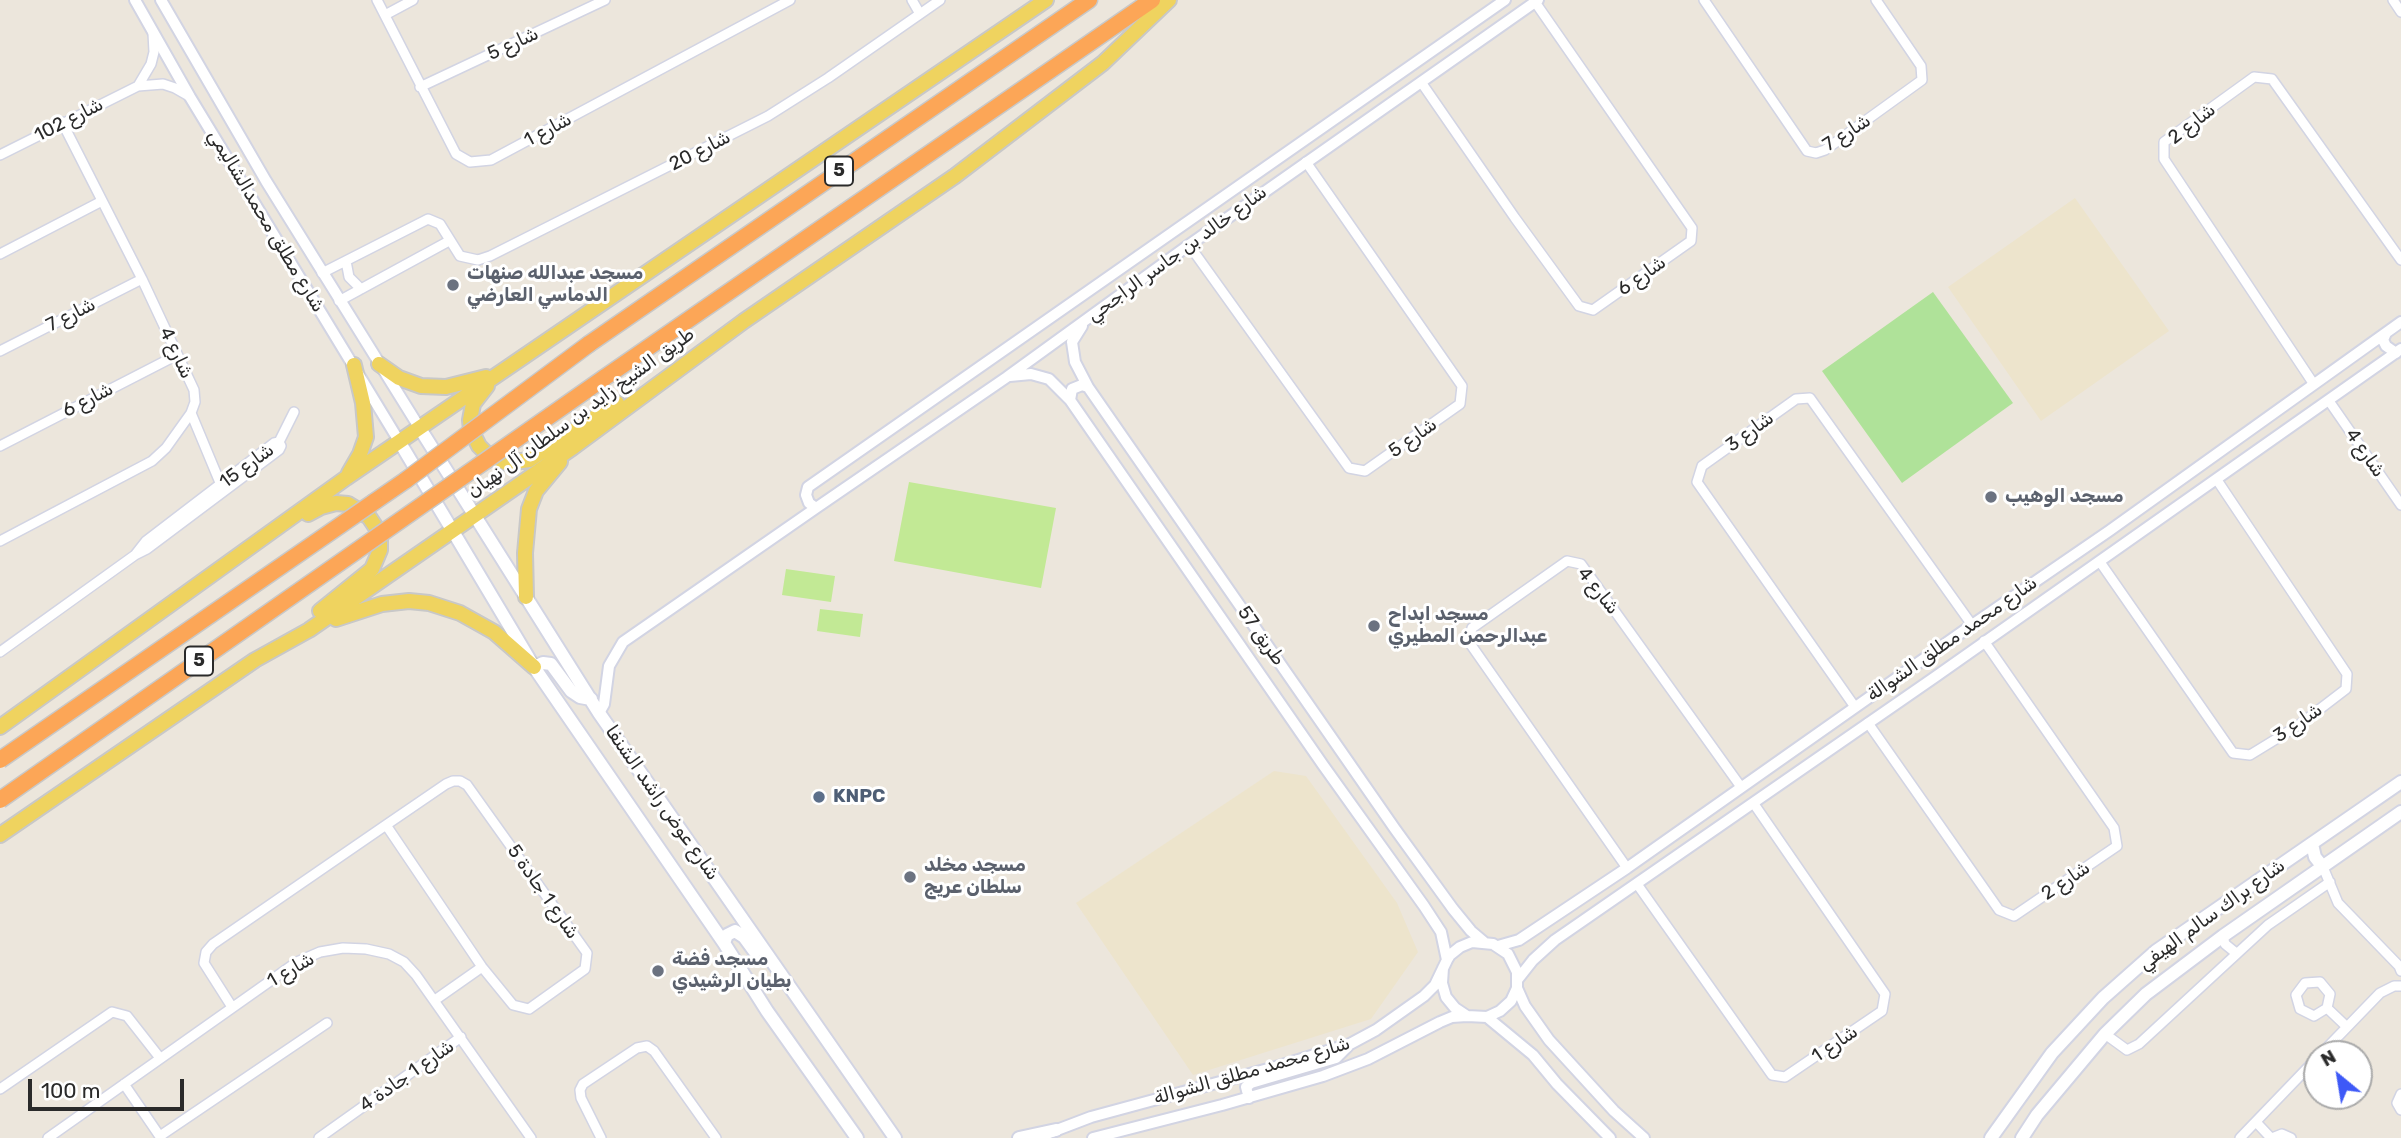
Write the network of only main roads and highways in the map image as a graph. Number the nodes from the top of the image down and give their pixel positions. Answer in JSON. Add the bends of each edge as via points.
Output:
{"nodes":[{"id":1,"x":1046,"y":0,"type":"edge"},
{"id":2,"x":1089,"y":0,"type":"edge"},
{"id":3,"x":1152,"y":0,"type":"edge"},
{"id":4,"x":1169,"y":0,"type":"edge"},
{"id":5,"x":682,"y":247,"type":"junction"},
{"id":6,"x":744,"y":321,"type":"junction"},
{"id":7,"x":379,"y":364,"type":"road end"},
{"id":8,"x":354,"y":365,"type":"road end"},
{"id":9,"x":497,"y":374,"type":"junction"},
{"id":10,"x":419,"y":428,"type":"junction"},
{"id":11,"x":399,"y":441,"type":"junction"},
{"id":12,"x":572,"y":448,"type":"junction"},
{"id":13,"x":346,"y":478,"type":"junction"},
{"id":14,"x":474,"y":515,"type":"junction"},
{"id":15,"x":452,"y":530,"type":"junction"},
{"id":16,"x":195,"y":586,"type":"junction"},
{"id":17,"x":526,"y":597,"type":"junction"},
{"id":18,"x":309,"y":630,"type":"junction"},
{"id":19,"x":255,"y":660,"type":"junction"},
{"id":20,"x":534,"y":667,"type":"junction"},
{"id":21,"x":591,"y":699,"type":"junction"},
{"id":22,"x":0,"y":727,"type":"edge"},
{"id":23,"x":0,"y":760,"type":"edge"},
{"id":24,"x":2401,"y":782,"type":"edge"},
{"id":25,"x":0,"y":800,"type":"edge"},
{"id":26,"x":2401,"y":812,"type":"edge"},
{"id":27,"x":0,"y":835,"type":"edge"},
{"id":28,"x":2312,"y":844,"type":"junction"},
{"id":29,"x":2323,"y":867,"type":"junction"},
{"id":30,"x":2240,"y":893,"type":"junction"},
{"id":31,"x":2255,"y":913,"type":"junction"},
{"id":32,"x":724,"y":943,"type":"junction"},
{"id":33,"x":826,"y":1038,"type":"junction"},
{"id":34,"x":1056,"y":1130,"type":"road end"},
{"id":35,"x":894,"y":1135,"type":"edge"},
{"id":36,"x":854,"y":1138,"type":"edge"},
{"id":37,"x":1019,"y":1138,"type":"edge"},
{"id":38,"x":1992,"y":1138,"type":"edge"},
{"id":39,"x":2022,"y":1138,"type":"edge"}],
"edges":[{"from":1,"to":5,"type":"main road"},
{"from":2,"to":23,"type":"highway","number":"5","bridge":true,"via":[[589,344],[406,480]]},
{"from":3,"to":25,"type":"highway","name":"طريق الشيخ زايد بن سلطان آل نهيان","number":"5","bridge":true},
{"from":4,"to":6,"type":"main road","name":"طريق الشيخ زايد بن سلطان آل نهيان","via":[[1075,86],[955,176]]},
{"from":5,"to":6,"type":"main road","via":[[482,390],[470,420],[479,446],[496,460],[529,460]]},
{"from":5,"to":9,"type":"main road"},
{"from":6,"to":12,"type":"main road","name":"طريق الشيخ زايد بن سلطان آل نهيان"},
{"from":7,"to":9,"type":"main road","via":[[398,378],[421,386],[446,387]]},
{"from":8,"to":13,"type":"main road","via":[[366,437]]},
{"from":9,"to":10,"type":"main road"},
{"from":10,"to":11,"type":"main road"},
{"from":10,"to":14,"type":"main road","name":"شارع عوض راشد الشنفا"},
{"from":11,"to":13,"type":"main road"},
{"from":11,"to":15,"type":"main road","name":"شارع عوض راشد الشنفا"},
{"from":12,"to":14,"type":"main road","name":"طريق الشيخ زايد بن سلطان آل نهيان"},
{"from":12,"to":17,"type":"main road","via":[[536,491],[529,509]]},
{"from":13,"to":16,"type":"main road"},
{"from":14,"to":15,"type":"main road","name":"طريق الشيخ زايد بن سلطان آل نهيان"},
{"from":14,"to":17,"type":"main road","name":"شارع عوض راشد الشنفا"},
{"from":15,"to":18,"type":"main road","name":"طريق الشيخ زايد بن سلطان آل نهيان"},
{"from":15,"to":20,"type":"main road","name":"شارع عوض راشد الشنفا"},
{"from":16,"to":19,"type":"main road","via":[[321,507],[348,504],[369,517],[380,540],[372,569]]},
{"from":16,"to":22,"type":"main road"},
{"from":17,"to":21,"type":"main road","name":"شارع عوض راشد الشنفا"},
{"from":18,"to":19,"type":"main road","name":"طريق الشيخ زايد بن سلطان آل نهيان"},
{"from":18,"to":20,"type":"main road","via":[[382,604],[429,603],[494,632]]},
{"from":19,"to":27,"type":"main road","name":"طريق الشيخ زايد بن سلطان آل نهيان"},
{"from":20,"to":21,"type":"main road","via":[[551,664],[571,691]]},
{"from":20,"to":32,"type":"main road","name":"شارع عوض راشد الشنفا"},
{"from":21,"to":33,"type":"main road","name":"شارع عوض راشد الشنفا"},
{"from":24,"to":28,"type":"main road","name":"شارع براك سالم الهيفي"},
{"from":26,"to":29,"type":"main road","name":"شارع براك سالم الهيفي"},
{"from":28,"to":29,"type":"main road"},
{"from":28,"to":30,"type":"main road","name":"شارع براك سالم الهيفي"},
{"from":29,"to":31,"type":"main road","name":"شارع براك سالم الهيفي"},
{"from":30,"to":31,"type":"main road","via":[[2255,898]]},
{"from":30,"to":38,"type":"main road","name":"شارع براك سالم الهيفي","via":[[2156,951],[2103,998],[2052,1053]]},
{"from":31,"to":39,"type":"main road","name":"شارع براك سالم الهيفي","via":[[2146,994],[2105,1034]]},
{"from":32,"to":33,"type":"main road","via":[[727,934],[740,933],[802,1015]]},
{"from":32,"to":36,"type":"main road","name":"شارع عوض راشد الشنفا"},
{"from":33,"to":35,"type":"main road","name":"شارع عوض راشد الشنفا"},
{"from":34,"to":37,"type":"main road"}]}
